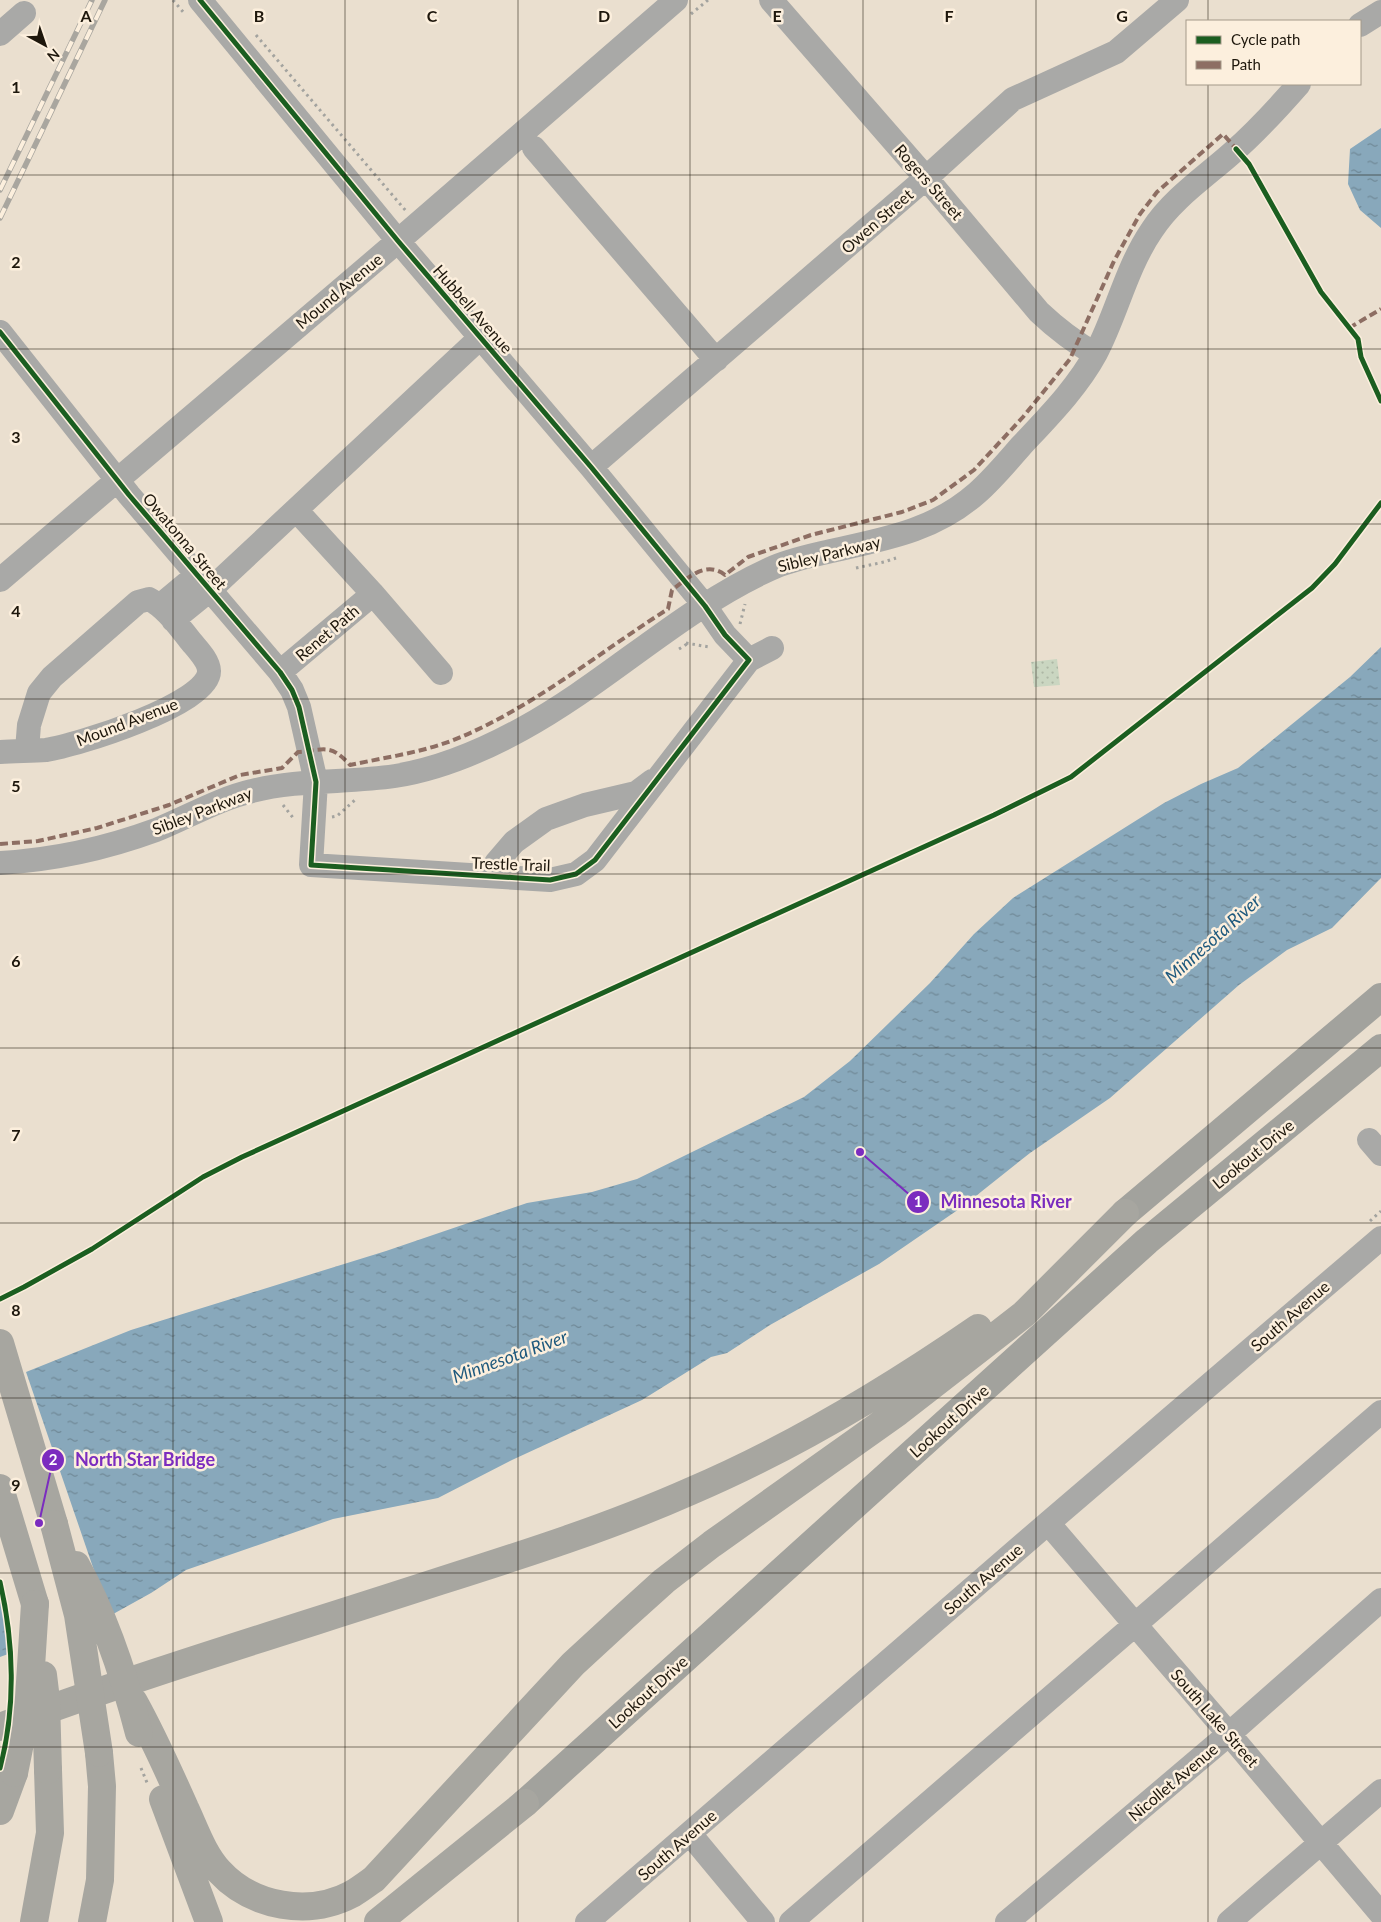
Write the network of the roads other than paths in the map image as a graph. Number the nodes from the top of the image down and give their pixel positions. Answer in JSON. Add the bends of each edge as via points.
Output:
{"nodes":[{"id":1,"x":200,"y":0,"type":"edge"},
{"id":2,"x":771,"y":0,"type":"edge"},
{"id":3,"x":1177,"y":0,"type":"edge"},
{"id":4,"x":680,"y":10,"type":"edge"},
{"id":5,"x":1381,"y":12,"type":"edge"},
{"id":6,"x":24,"y":13,"type":"dead end"},
{"id":7,"x":1361,"y":24,"type":"edge"},
{"id":8,"x":0,"y":34,"type":"edge"},
{"id":9,"x":1298,"y":85,"type":"edge"},
{"id":10,"x":534,"y":148,"type":"dead end"},
{"id":11,"x":926,"y":178,"type":"junction"},
{"id":12,"x":398,"y":241,"type":"junction"},
{"id":13,"x":0,"y":332,"type":"edge"},
{"id":14,"x":481,"y":337,"type":"junction"},
{"id":15,"x":1095,"y":354,"type":"junction"},
{"id":16,"x":716,"y":360,"type":"junction"},
{"id":17,"x":591,"y":467,"type":"junction"},
{"id":18,"x":117,"y":480,"type":"junction"},
{"id":19,"x":296,"y":510,"type":"junction"},
{"id":20,"x":0,"y":580,"type":"edge"},
{"id":21,"x":204,"y":582,"type":"junction"},
{"id":22,"x":374,"y":594,"type":"junction"},
{"id":23,"x":705,"y":606,"type":"junction"},
{"id":24,"x":167,"y":613,"type":"junction"},
{"id":25,"x":772,"y":648,"type":"dead end"},
{"id":26,"x":749,"y":660,"type":"junction"},
{"id":27,"x":280,"y":672,"type":"junction"},
{"id":28,"x":441,"y":673,"type":"dead end"},
{"id":29,"x":27,"y":750,"type":"junction"},
{"id":30,"x":0,"y":752,"type":"edge"},
{"id":31,"x":658,"y":778,"type":"junction"},
{"id":32,"x":316,"y":782,"type":"junction"},
{"id":33,"x":0,"y":862,"type":"edge"},
{"id":34,"x":494,"y":876,"type":"junction"},
{"id":35,"x":1381,"y":997,"type":"edge"},
{"id":36,"x":1381,"y":1048,"type":"edge"},
{"id":37,"x":1125,"y":1213,"type":"junction"},
{"id":38,"x":1381,"y":1238,"type":"edge"},
{"id":39,"x":0,"y":1343,"type":"edge"},
{"id":40,"x":1381,"y":1412,"type":"edge"},
{"id":41,"x":0,"y":1488,"type":"edge"},
{"id":42,"x":1048,"y":1523,"type":"junction"},
{"id":43,"x":54,"y":1524,"type":"junction"},
{"id":44,"x":1381,"y":1600,"type":"edge"},
{"id":45,"x":35,"y":1604,"type":"junction"},
{"id":46,"x":1134,"y":1624,"type":"junction"},
{"id":47,"x":0,"y":1727,"type":"edge"},
{"id":48,"x":144,"y":1732,"type":"junction"},
{"id":49,"x":1229,"y":1734,"type":"junction"},
{"id":50,"x":1381,"y":1791,"type":"edge"},
{"id":51,"x":524,"y":1803,"type":"junction"},
{"id":52,"x":0,"y":1811,"type":"edge"},
{"id":53,"x":690,"y":1834,"type":"junction"},
{"id":54,"x":1321,"y":1843,"type":"junction"},
{"id":55,"x":1381,"y":1914,"type":"edge"},
{"id":56,"x":34,"y":1922,"type":"edge"},
{"id":57,"x":92,"y":1922,"type":"edge"},
{"id":58,"x":209,"y":1922,"type":"edge"},
{"id":59,"x":378,"y":1922,"type":"edge"},
{"id":60,"x":389,"y":1922,"type":"edge"},
{"id":61,"x":587,"y":1922,"type":"edge"},
{"id":62,"x":763,"y":1922,"type":"edge"},
{"id":63,"x":791,"y":1922,"type":"edge"},
{"id":64,"x":1007,"y":1922,"type":"edge"},
{"id":65,"x":1229,"y":1922,"type":"edge"}],
"edges":[{"from":1,"to":12,"type":"street","name":"Hubbell Avenue"},
{"from":2,"to":11,"type":"street","name":"Rogers Street"},
{"from":3,"to":11,"type":"street","name":"Owen Street","via":[[1116,52],[1013,99]]},
{"from":4,"to":12,"type":"street","name":"Mound Avenue"},
{"from":5,"to":7,"type":"street"},
{"from":6,"to":8,"type":"street"},
{"from":9,"to":15,"type":"street","name":"Sibley Parkway","via":[[1271,116],[1181,196],[1154,226],[1132,263]]},
{"from":10,"to":16,"type":"street"},
{"from":11,"to":15,"type":"street","name":"Rogers Street","via":[[1055,328]]},
{"from":11,"to":16,"type":"street","name":"Owen Street"},
{"from":12,"to":14,"type":"street","name":"Hubbell Avenue"},
{"from":12,"to":18,"type":"street","name":"Mound Avenue"},
{"from":13,"to":18,"type":"street","name":"Owatonna Street"},
{"from":14,"to":17,"type":"street","name":"Hubbell Avenue"},
{"from":14,"to":19,"type":"street"},
{"from":15,"to":23,"type":"street","name":"Sibley Parkway","via":[[1068,394],[978,492],[958,508],[917,530],[777,565]]},
{"from":16,"to":17,"type":"street","name":"Owen Street"},
{"from":17,"to":23,"type":"street","name":"Hubbell Avenue"},
{"from":18,"to":20,"type":"street","name":"Mound Avenue"},
{"from":18,"to":21,"type":"street","name":"Owatonna Street"},
{"from":19,"to":21,"type":"street"},
{"from":19,"to":22,"type":"street","name":"Renet Path"},
{"from":21,"to":24,"type":"street"},
{"from":21,"to":27,"type":"street","name":"Owatonna Street"},
{"from":22,"to":27,"type":"street","name":"Renet Path"},
{"from":22,"to":28,"type":"street","name":"Renet Path"},
{"from":23,"to":26,"type":"street","name":"Hubbell Avenue","via":[[725,635]]},
{"from":23,"to":32,"type":"street","name":"Sibley Parkway","via":[[522,729],[461,759],[395,776]]},
{"from":24,"to":29,"type":"street","via":[[149,598],[138,602],[52,677],[38,693],[29,726]]},
{"from":24,"to":29,"type":"street","name":"Mound Avenue","via":[[210,668],[209,677],[198,691],[171,708],[85,740],[46,750]]},
{"from":25,"to":26,"type":"street"},
{"from":26,"to":31,"type":"street","name":"Trestle Trail"},
{"from":27,"to":32,"type":"street","name":"Owatonna Street","via":[[300,708]]},
{"from":29,"to":30,"type":"street","name":"Mound Avenue"},
{"from":31,"to":34,"type":"street","name":"Trestle Trail","via":[[636,793],[585,805],[546,819],[514,842],[496,863]]},
{"from":31,"to":34,"type":"street","name":"Trestle Trail","via":[[595,860],[576,874],[550,880]]},
{"from":32,"to":33,"type":"street","name":"Sibley Parkway","via":[[235,795],[185,818],[119,842],[54,856]]},
{"from":32,"to":34,"type":"street","name":"Trestle Trail","via":[[312,865]]},
{"from":35,"to":37,"type":"main road"},
{"from":36,"to":51,"type":"main road","name":"Lookout Drive","via":[[1147,1241]]},
{"from":37,"to":47,"type":"highway","via":[[1010,1305],[948,1348],[822,1426],[692,1491],[537,1550],[86,1695]]},
{"from":37,"to":48,"type":"highway","via":[[1024,1314],[898,1412],[712,1544],[623,1618],[574,1664],[374,1879],[351,1894],[321,1905],[289,1907],[262,1900],[239,1888],[219,1871],[205,1852]]},
{"from":38,"to":42,"type":"street","name":"South Avenue"},
{"from":39,"to":43,"type":"highway"},
{"from":40,"to":46,"type":"street"},
{"from":41,"to":45,"type":"highway"},
{"from":42,"to":46,"type":"street","name":"South Lake Street"},
{"from":42,"to":53,"type":"street","name":"South Avenue"},
{"from":43,"to":48,"type":"highway","bridge":true,"via":[[93,1595]]},
{"from":43,"to":57,"type":"highway","bridge":true,"via":[[78,1615],[99,1753],[102,1786],[100,1880]]},
{"from":44,"to":49,"type":"street","name":"Nicollet Avenue"},
{"from":45,"to":52,"type":"highway","bridge":true,"via":[[29,1698],[14,1773]]},
{"from":45,"to":56,"type":"highway","bridge":true,"via":[[46,1700],[50,1833]]},
{"from":46,"to":49,"type":"street","name":"South Lake Street"},
{"from":46,"to":63,"type":"street"},
{"from":48,"to":58,"type":"highway"},
{"from":49,"to":54,"type":"street","name":"South Lake Street"},
{"from":49,"to":64,"type":"street","name":"Nicollet Avenue"},
{"from":50,"to":54,"type":"street"},
{"from":51,"to":59,"type":"highway"},
{"from":51,"to":60,"type":"highway"},
{"from":53,"to":61,"type":"street","name":"South Avenue"},
{"from":53,"to":62,"type":"street"},
{"from":54,"to":55,"type":"street","name":"South Lake Street"},
{"from":54,"to":65,"type":"street"}]}
